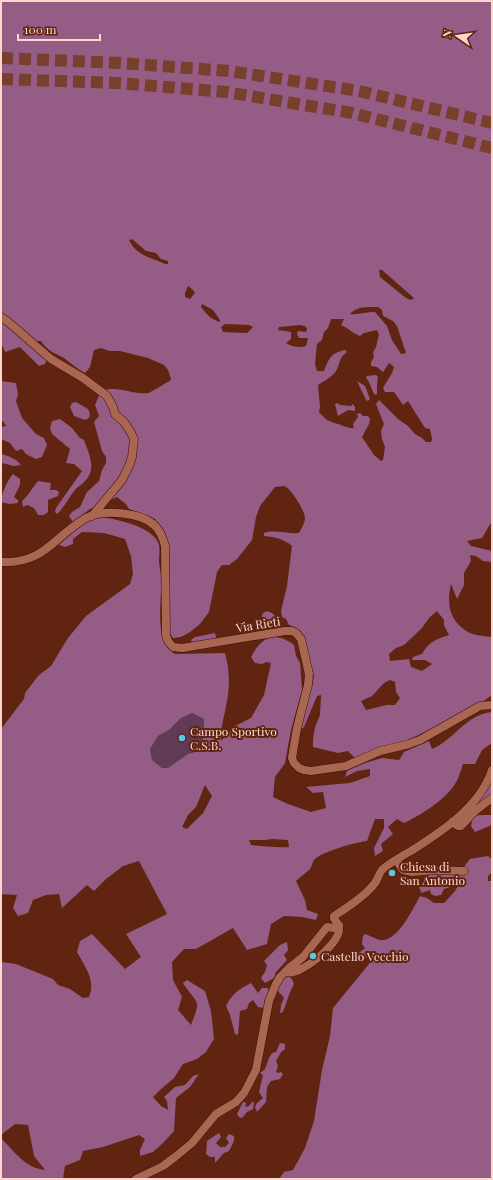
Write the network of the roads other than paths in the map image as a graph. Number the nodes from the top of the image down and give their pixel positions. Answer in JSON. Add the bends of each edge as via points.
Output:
{"nodes":[{"id":1,"x":1,"y":317,"type":"edge"},
{"id":2,"x":92,"y":516,"type":"junction"},
{"id":3,"x":1,"y":562,"type":"edge"},
{"id":4,"x":492,"y":705,"type":"edge"},
{"id":5,"x":492,"y":770,"type":"edge"},
{"id":6,"x":492,"y":798,"type":"edge"},
{"id":7,"x":452,"y":822,"type":"junction"},
{"id":8,"x":397,"y":861,"type":"junction"},
{"id":9,"x":464,"y":871,"type":"dead end"},
{"id":10,"x":339,"y":925,"type":"junction"},
{"id":11,"x":286,"y":972,"type":"junction"},
{"id":12,"x":136,"y":1179,"type":"edge"}],
"edges":[{"from":1,"to":2,"type":"street","via":[[51,359],[107,396],[115,414],[124,422],[134,439],[132,458],[122,480]]},
{"from":2,"to":3,"type":"street","name":"Via Rieti","via":[[36,556],[19,562]]},
{"from":2,"to":4,"type":"street","name":"Via Rieti","via":[[118,513],[142,517],[155,525],[160,533],[165,546],[166,635],[173,647],[182,648],[286,631],[292,631],[301,639],[308,685],[292,758],[299,768],[311,771],[346,766],[380,751],[420,740],[480,706]]},
{"from":5,"to":7,"type":"street","via":[[476,798]]},
{"from":6,"to":7,"type":"street","via":[[461,826]]},
{"from":7,"to":8,"type":"street"},
{"from":8,"to":9,"type":"street","via":[[403,870],[412,872]]},
{"from":8,"to":10,"type":"street","via":[[382,870],[375,884],[334,916]]},
{"from":10,"to":11,"type":"street","via":[[334,928],[327,927],[303,957]]},
{"from":10,"to":11,"type":"street","via":[[337,938],[324,954],[291,973]]},
{"from":11,"to":12,"type":"street","via":[[276,984],[269,1001],[256,1070],[244,1093],[236,1102],[216,1114],[192,1143],[175,1158]]}]}
